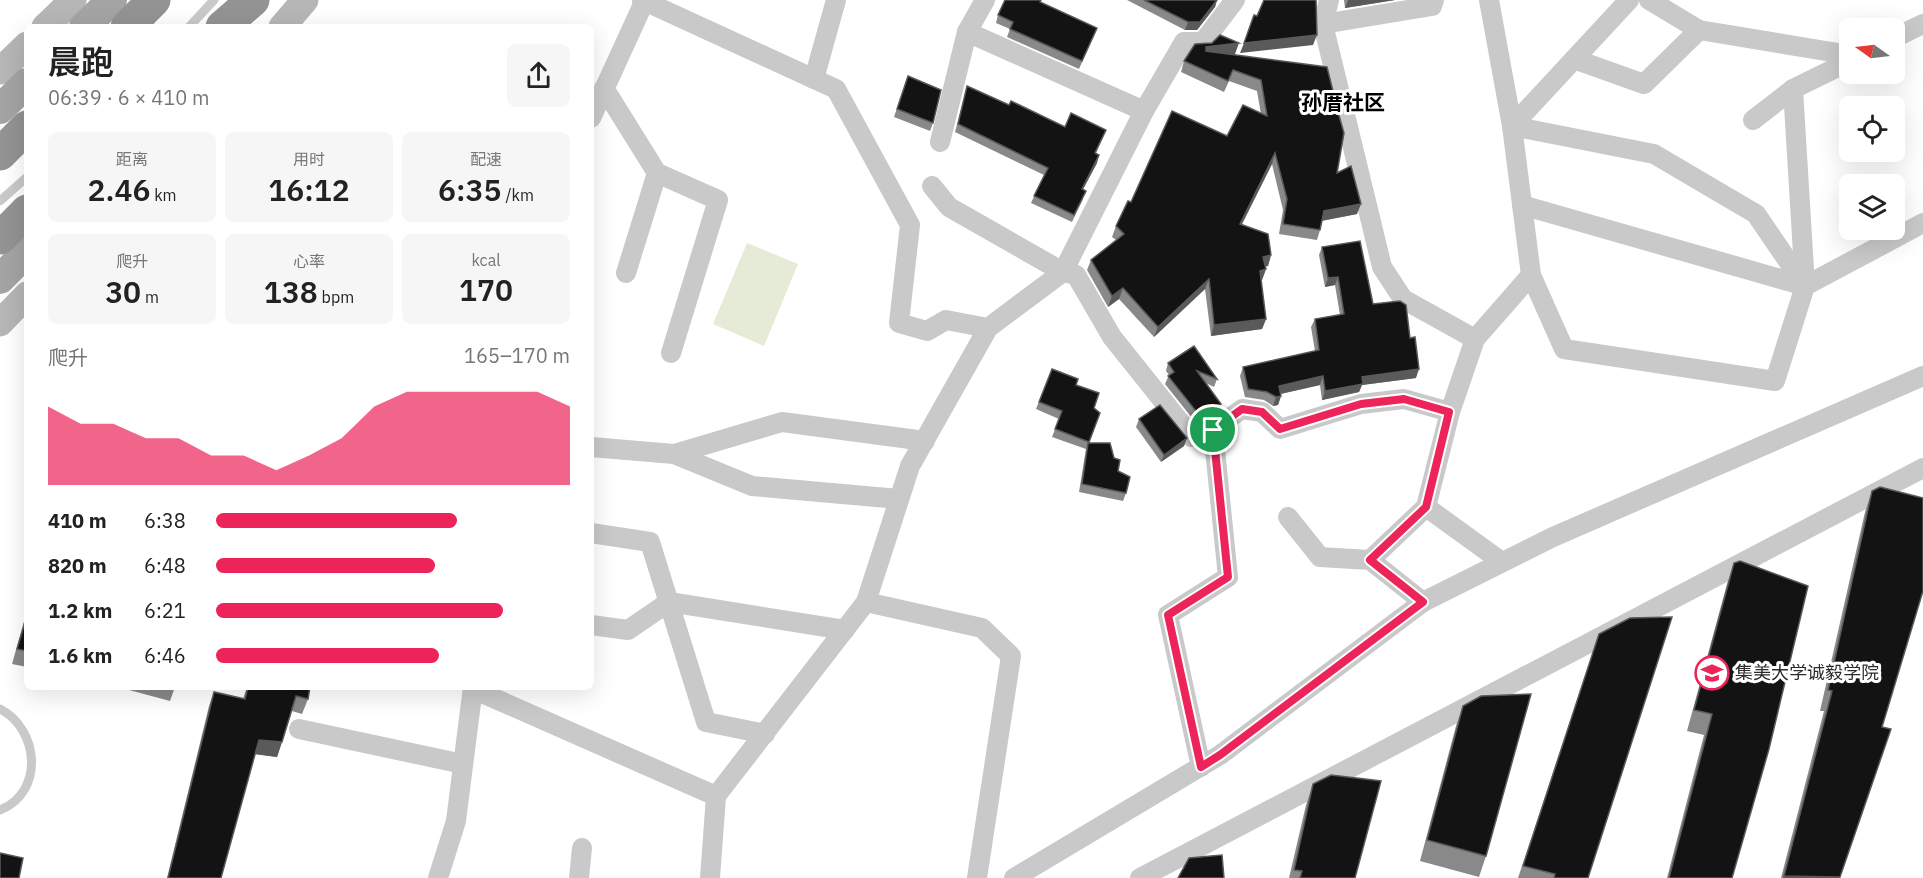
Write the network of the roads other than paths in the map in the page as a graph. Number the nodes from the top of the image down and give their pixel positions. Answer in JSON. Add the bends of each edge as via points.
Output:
{"nodes":[{"id":1,"x":73,"y":0,"type":"edge"},
{"id":2,"x":112,"y":0,"type":"edge"},
{"id":3,"x":154,"y":0,"type":"edge"},
{"id":4,"x":214,"y":0,"type":"edge"},
{"id":5,"x":253,"y":0,"type":"edge"},
{"id":6,"x":270,"y":0,"type":"edge"},
{"id":7,"x":305,"y":0,"type":"edge"},
{"id":8,"x":836,"y":0,"type":"edge"},
{"id":9,"x":1235,"y":0,"type":"edge"},
{"id":10,"x":1329,"y":0,"type":"edge"},
{"id":11,"x":1434,"y":0,"type":"edge"},
{"id":12,"x":1489,"y":0,"type":"edge"},
{"id":13,"x":1629,"y":0,"type":"edge"},
{"id":14,"x":1649,"y":0,"type":"edge"},
{"id":15,"x":644,"y":1,"type":"edge"},
{"id":16,"x":982,"y":1,"type":"edge"},
{"id":17,"x":48,"y":24,"type":"edge"},
{"id":18,"x":87,"y":24,"type":"edge"},
{"id":19,"x":130,"y":24,"type":"edge"},
{"id":20,"x":192,"y":24,"type":"edge"},
{"id":21,"x":225,"y":24,"type":"edge"},
{"id":22,"x":250,"y":24,"type":"edge"},
{"id":23,"x":285,"y":24,"type":"edge"},
{"id":24,"x":1323,"y":24,"type":"junction"},
{"id":25,"x":1923,"y":24,"type":"edge"},
{"id":26,"x":1699,"y":30,"type":"junction"},
{"id":27,"x":967,"y":32,"type":"junction"},
{"id":28,"x":1905,"y":33,"type":"edge"},
{"id":29,"x":24,"y":48,"type":"edge"},
{"id":30,"x":1839,"y":53,"type":"edge"},
{"id":31,"x":1574,"y":59,"type":"junction"},
{"id":32,"x":1839,"y":65,"type":"edge"},
{"id":33,"x":0,"y":71,"type":"edge"},
{"id":34,"x":814,"y":79,"type":"junction"},
{"id":35,"x":24,"y":86,"type":"edge"},
{"id":36,"x":604,"y":88,"type":"junction"},
{"id":37,"x":1793,"y":88,"type":"junction"},
{"id":38,"x":0,"y":109,"type":"edge"},
{"id":39,"x":594,"y":111,"type":"edge"},
{"id":40,"x":1144,"y":111,"type":"junction"},
{"id":41,"x":1753,"y":120,"type":"dead end"},
{"id":42,"x":1512,"y":126,"type":"junction"},
{"id":43,"x":24,"y":130,"type":"edge"},
{"id":44,"x":940,"y":142,"type":"dead end"},
{"id":45,"x":0,"y":154,"type":"edge"},
{"id":46,"x":657,"y":173,"type":"junction"},
{"id":47,"x":24,"y":180,"type":"edge"},
{"id":48,"x":933,"y":186,"type":"dead end"},
{"id":49,"x":0,"y":201,"type":"edge"},
{"id":50,"x":1522,"y":205,"type":"junction"},
{"id":51,"x":24,"y":214,"type":"edge"},
{"id":52,"x":1923,"y":223,"type":"edge"},
{"id":53,"x":0,"y":238,"type":"edge"},
{"id":54,"x":24,"y":255,"type":"edge"},
{"id":55,"x":1063,"y":272,"type":"junction"},
{"id":56,"x":626,"y":273,"type":"dead end"},
{"id":57,"x":1531,"y":275,"type":"junction"},
{"id":58,"x":0,"y":279,"type":"edge"},
{"id":59,"x":1805,"y":286,"type":"junction"},
{"id":60,"x":24,"y":298,"type":"edge"},
{"id":61,"x":0,"y":322,"type":"edge"},
{"id":62,"x":988,"y":328,"type":"junction"},
{"id":63,"x":1475,"y":339,"type":"junction"},
{"id":64,"x":670,"y":353,"type":"dead end"},
{"id":65,"x":1923,"y":376,"type":"edge"},
{"id":66,"x":1449,"y":412,"type":"junction"},
{"id":67,"x":1213,"y":430,"type":"junction"},
{"id":68,"x":925,"y":441,"type":"junction"},
{"id":69,"x":594,"y":447,"type":"edge"},
{"id":70,"x":674,"y":454,"type":"junction"},
{"id":71,"x":1923,"y":468,"type":"edge"},
{"id":72,"x":899,"y":499,"type":"junction"},
{"id":73,"x":1426,"y":507,"type":"junction"},
{"id":74,"x":1288,"y":517,"type":"dead end"},
{"id":75,"x":594,"y":533,"type":"edge"},
{"id":76,"x":1370,"y":560,"type":"junction"},
{"id":77,"x":1503,"y":562,"type":"junction"},
{"id":78,"x":669,"y":602,"type":"junction"},
{"id":79,"x":866,"y":602,"type":"junction"},
{"id":80,"x":1423,"y":602,"type":"junction"},
{"id":81,"x":594,"y":625,"type":"edge"},
{"id":82,"x":845,"y":630,"type":"junction"},
{"id":83,"x":473,"y":690,"type":"edge"},
{"id":84,"x":478,"y":690,"type":"edge"},
{"id":85,"x":0,"y":709,"type":"edge"},
{"id":86,"x":299,"y":729,"type":"dead end"},
{"id":87,"x":765,"y":734,"type":"junction"},
{"id":88,"x":463,"y":764,"type":"junction"},
{"id":89,"x":1201,"y":767,"type":"junction"},
{"id":90,"x":716,"y":796,"type":"junction"},
{"id":91,"x":0,"y":810,"type":"edge"},
{"id":92,"x":582,"y":848,"type":"dead end"},
{"id":93,"x":441,"y":877,"type":"edge"},
{"id":94,"x":579,"y":878,"type":"edge"},
{"id":95,"x":710,"y":878,"type":"edge"},
{"id":96,"x":977,"y":878,"type":"edge"},
{"id":97,"x":1014,"y":878,"type":"edge"},
{"id":98,"x":1140,"y":878,"type":"edge"}],
"edges":[{"from":1,"to":17,"type":"main road"},
{"from":2,"to":18,"type":"main road"},
{"from":3,"to":19,"type":"highway"},
{"from":4,"to":20,"type":"lane"},
{"from":5,"to":21,"type":"highway"},
{"from":6,"to":22,"type":"main road"},
{"from":7,"to":23,"type":"main road"},
{"from":8,"to":34,"type":"street"},
{"from":9,"to":40,"type":"street","via":[[1203,42],[1184,42]]},
{"from":10,"to":24,"type":"street"},
{"from":11,"to":24,"type":"street","via":[[1432,6]]},
{"from":12,"to":42,"type":"street"},
{"from":13,"to":31,"type":"street"},
{"from":14,"to":26,"type":"street"},
{"from":15,"to":34,"type":"street"},
{"from":15,"to":36,"type":"street"},
{"from":16,"to":27,"type":"street"},
{"from":24,"to":63,"type":"street","via":[[1382,267],[1403,299]]},
{"from":25,"to":28,"type":"street"},
{"from":26,"to":30,"type":"street"},
{"from":26,"to":31,"type":"street","via":[[1644,84]]},
{"from":27,"to":40,"type":"street"},
{"from":27,"to":44,"type":"street"},
{"from":29,"to":33,"type":"main road"},
{"from":31,"to":42,"type":"street"},
{"from":32,"to":37,"type":"street"},
{"from":34,"to":62,"type":"street","via":[[836,88],[910,225],[899,323],[927,332],[946,320]]},
{"from":35,"to":38,"type":"main road"},
{"from":36,"to":39,"type":"street"},
{"from":36,"to":46,"type":"street"},
{"from":37,"to":41,"type":"street"},
{"from":37,"to":59,"type":"street"},
{"from":40,"to":55,"type":"street"},
{"from":42,"to":50,"type":"street"},
{"from":42,"to":59,"type":"street","via":[[1654,154],[1756,214]]},
{"from":43,"to":45,"type":"highway"},
{"from":46,"to":56,"type":"street"},
{"from":46,"to":64,"type":"street","via":[[718,200]]},
{"from":47,"to":49,"type":"lane"},
{"from":48,"to":55,"type":"street","via":[[949,207]]},
{"from":50,"to":57,"type":"street"},
{"from":50,"to":59,"type":"street"},
{"from":51,"to":53,"type":"highway"},
{"from":52,"to":59,"type":"street"},
{"from":54,"to":58,"type":"main road"},
{"from":55,"to":62,"type":"street"},
{"from":55,"to":67,"type":"street","via":[[1076,275],[1112,338],[1192,437]]},
{"from":57,"to":59,"type":"street","via":[[1564,349],[1775,381]]},
{"from":57,"to":63,"type":"street"},
{"from":60,"to":61,"type":"main road"},
{"from":62,"to":68,"type":"street"},
{"from":63,"to":66,"type":"street"},
{"from":65,"to":77,"type":"street"},
{"from":66,"to":67,"type":"street","via":[[1404,399],[1393,400],[1361,404],[1280,429],[1262,412],[1242,409]]},
{"from":66,"to":73,"type":"street"},
{"from":67,"to":89,"type":"street","via":[[1228,577],[1168,615]]},
{"from":68,"to":70,"type":"street","via":[[782,422]]},
{"from":68,"to":72,"type":"street","via":[[910,466]]},
{"from":69,"to":70,"type":"street"},
{"from":70,"to":72,"type":"street","via":[[752,486]]},
{"from":71,"to":98,"type":"street"},
{"from":72,"to":79,"type":"street"},
{"from":73,"to":76,"type":"street"},
{"from":73,"to":77,"type":"street"},
{"from":74,"to":76,"type":"street","via":[[1320,556]]},
{"from":75,"to":78,"type":"street","via":[[650,542]]},
{"from":76,"to":80,"type":"street"},
{"from":77,"to":80,"type":"street"},
{"from":78,"to":81,"type":"street","via":[[628,630]]},
{"from":78,"to":82,"type":"street"},
{"from":78,"to":87,"type":"street","via":[[706,722]]},
{"from":79,"to":82,"type":"street"},
{"from":79,"to":96,"type":"street","via":[[982,628],[1011,656]]},
{"from":80,"to":89,"type":"street"},
{"from":82,"to":87,"type":"street"},
{"from":83,"to":88,"type":"street"},
{"from":84,"to":90,"type":"street"},
{"from":85,"to":91,"type":"lane","via":[[21,724],[31,745],[33,768],[24,791]]},
{"from":86,"to":88,"type":"street"},
{"from":87,"to":90,"type":"street"},
{"from":88,"to":93,"type":"street","via":[[456,821]]},
{"from":89,"to":97,"type":"street"},
{"from":90,"to":95,"type":"street"},
{"from":92,"to":94,"type":"street"}]}
